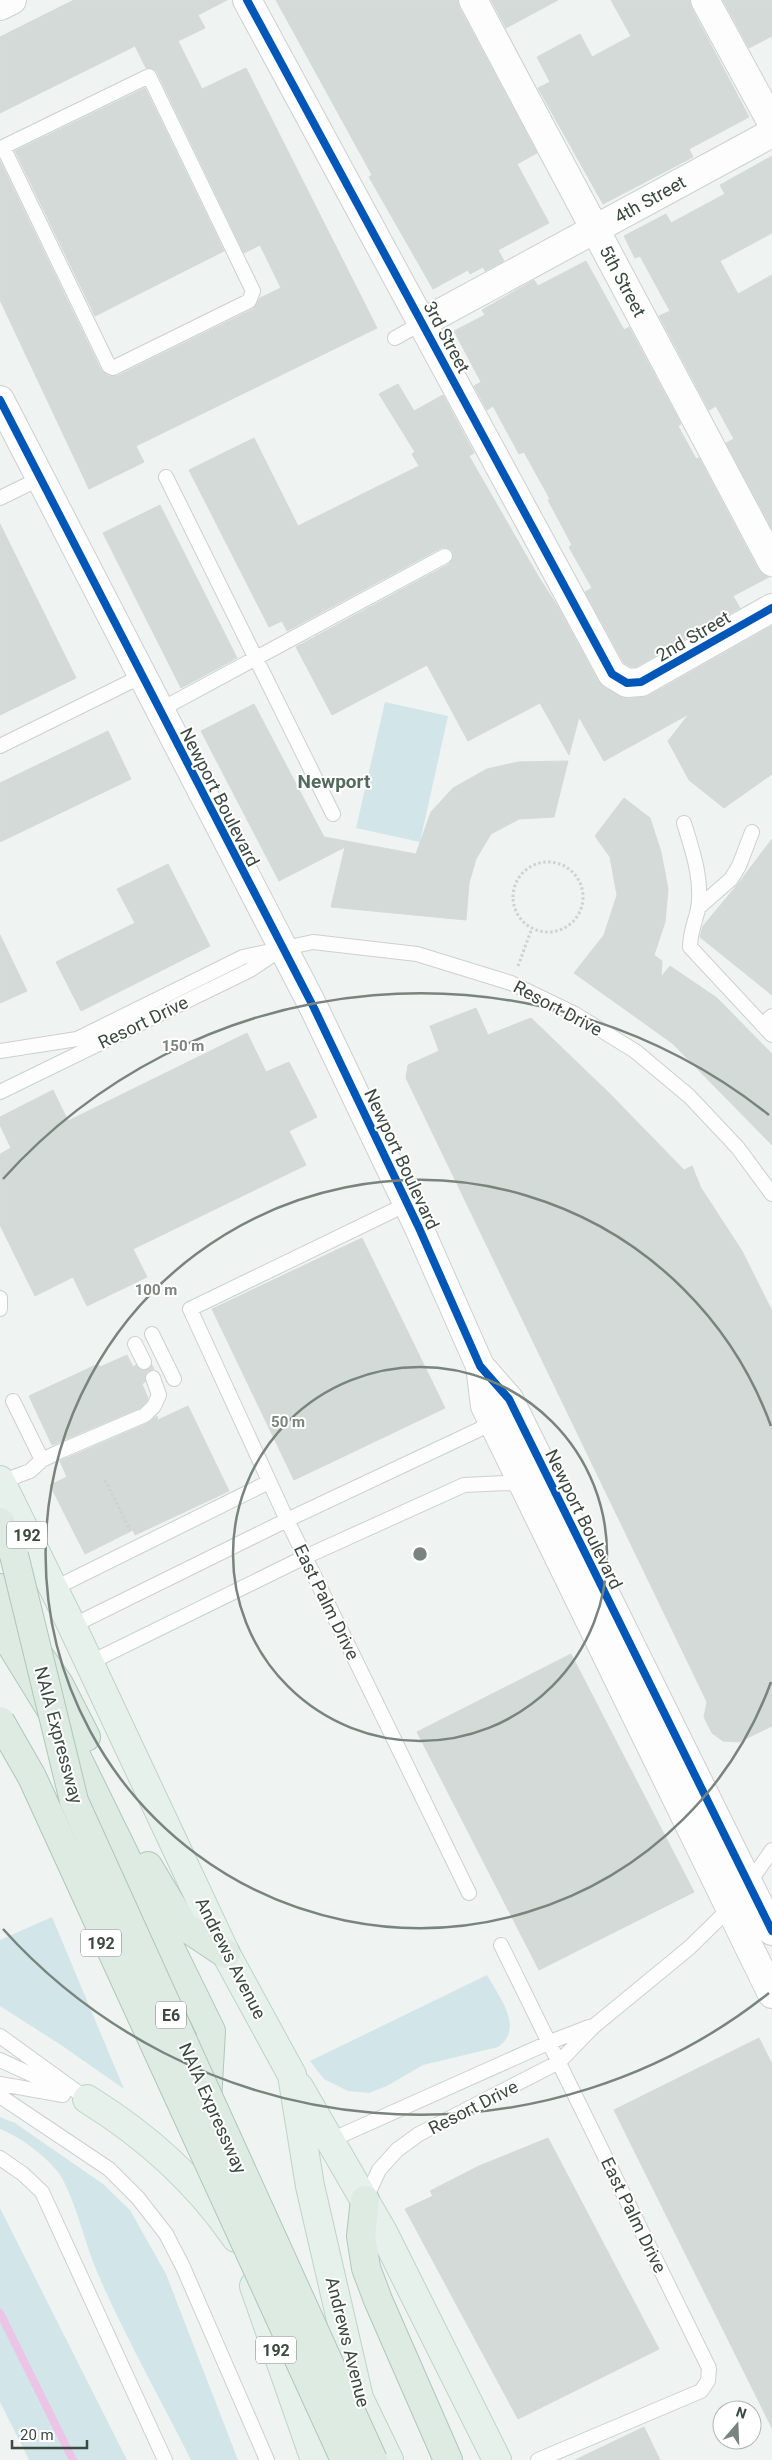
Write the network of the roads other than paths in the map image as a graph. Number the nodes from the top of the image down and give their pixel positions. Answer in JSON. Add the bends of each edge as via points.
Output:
{"nodes":[{"id":1,"x":12,"y":0,"type":"edge"},
{"id":2,"x":247,"y":0,"type":"edge"},
{"id":3,"x":473,"y":0,"type":"edge"},
{"id":4,"x":705,"y":0,"type":"edge"},
{"id":5,"x":0,"y":6,"type":"edge"},
{"id":6,"x":772,"y":123,"type":"edge"},
{"id":7,"x":772,"y":133,"type":"edge"},
{"id":8,"x":2,"y":147,"type":"edge"},
{"id":9,"x":595,"y":229,"type":"junction"},
{"id":10,"x":422,"y":323,"type":"junction"},
{"id":11,"x":395,"y":338,"type":"dead end"},
{"id":12,"x":0,"y":400,"type":"edge"},
{"id":13,"x":166,"y":477,"type":"dead end"},
{"id":14,"x":39,"y":479,"type":"junction"},
{"id":15,"x":0,"y":498,"type":"edge"},
{"id":16,"x":445,"y":556,"type":"dead end"},
{"id":17,"x":772,"y":562,"type":"edge"},
{"id":18,"x":772,"y":608,"type":"edge"},
{"id":19,"x":255,"y":658,"type":"junction"},
{"id":20,"x":142,"y":676,"type":"junction"},
{"id":21,"x":627,"y":683,"type":"joint"},
{"id":22,"x":158,"y":711,"type":"junction"},
{"id":23,"x":0,"y":746,"type":"edge"},
{"id":24,"x":333,"y":814,"type":"dead end"},
{"id":25,"x":684,"y":823,"type":"dead end"},
{"id":26,"x":752,"y":832,"type":"dead end"},
{"id":27,"x":698,"y":908,"type":"junction"},
{"id":28,"x":283,"y":948,"type":"junction"},
{"id":29,"x":769,"y":1026,"type":"edge"},
{"id":30,"x":80,"y":1045,"type":"junction"},
{"id":31,"x":0,"y":1050,"type":"edge"},
{"id":32,"x":0,"y":1092,"type":"edge"},
{"id":33,"x":772,"y":1194,"type":"edge"},
{"id":34,"x":407,"y":1204,"type":"junction"},
{"id":35,"x":0,"y":1298,"type":"edge"},
{"id":36,"x":0,"y":1309,"type":"edge"},
{"id":37,"x":152,"y":1334,"type":"dead end"},
{"id":38,"x":135,"y":1344,"type":"dead end"},
{"id":39,"x":144,"y":1362,"type":"dead end"},
{"id":40,"x":480,"y":1366,"type":"junction"},
{"id":41,"x":153,"y":1378,"type":"dead end"},
{"id":42,"x":174,"y":1378,"type":"dead end"},
{"id":43,"x":13,"y":1401,"type":"dead end"},
{"id":44,"x":493,"y":1423,"type":"junction"},
{"id":45,"x":42,"y":1460,"type":"junction"},
{"id":46,"x":1,"y":1481,"type":"edge"},
{"id":47,"x":269,"y":1482,"type":"junction"},
{"id":48,"x":523,"y":1485,"type":"junction"},
{"id":49,"x":287,"y":1520,"type":"junction"},
{"id":50,"x":0,"y":1522,"type":"edge"},
{"id":51,"x":305,"y":1557,"type":"junction"},
{"id":52,"x":0,"y":1588,"type":"edge"},
{"id":53,"x":53,"y":1589,"type":"junction"},
{"id":54,"x":72,"y":1626,"type":"junction"},
{"id":55,"x":0,"y":1627,"type":"edge"},
{"id":56,"x":89,"y":1663,"type":"junction"},
{"id":57,"x":0,"y":1722,"type":"edge"},
{"id":58,"x":772,"y":1850,"type":"edge"},
{"id":59,"x":749,"y":1883,"type":"junction"},
{"id":60,"x":469,"y":1893,"type":"dead end"},
{"id":61,"x":730,"y":1909,"type":"junction"},
{"id":62,"x":772,"y":1931,"type":"edge"},
{"id":63,"x":501,"y":1945,"type":"dead end"},
{"id":64,"x":226,"y":1954,"type":"junction"},
{"id":65,"x":772,"y":1994,"type":"edge"},
{"id":66,"x":594,"y":2026,"type":"junction"},
{"id":67,"x":0,"y":2036,"type":"edge"},
{"id":68,"x":550,"y":2042,"type":"junction"},
{"id":69,"x":0,"y":2060,"type":"edge"},
{"id":70,"x":559,"y":2062,"type":"junction"},
{"id":71,"x":292,"y":2075,"type":"junction"},
{"id":72,"x":0,"y":2084,"type":"edge"},
{"id":73,"x":0,"y":2096,"type":"edge"},
{"id":74,"x":86,"y":2099,"type":"junction"},
{"id":75,"x":0,"y":2101,"type":"edge"},
{"id":76,"x":33,"y":2117,"type":"junction"},
{"id":77,"x":331,"y":2140,"type":"junction"},
{"id":78,"x":0,"y":2158,"type":"edge"},
{"id":79,"x":203,"y":2162,"type":"junction"},
{"id":80,"x":365,"y":2200,"type":"junction"},
{"id":81,"x":238,"y":2240,"type":"junction"},
{"id":82,"x":165,"y":2460,"type":"edge"},
{"id":83,"x":266,"y":2460,"type":"edge"},
{"id":84,"x":315,"y":2460,"type":"edge"},
{"id":85,"x":345,"y":2460,"type":"edge"},
{"id":86,"x":373,"y":2460,"type":"edge"},
{"id":87,"x":389,"y":2460,"type":"edge"},
{"id":88,"x":448,"y":2460,"type":"edge"},
{"id":89,"x":497,"y":2460,"type":"edge"},
{"id":90,"x":538,"y":2460,"type":"edge"}],
"edges":[{"from":1,"to":5,"type":"street"},
{"from":2,"to":10,"type":"street","name":"3rd Street"},
{"from":3,"to":9,"type":"street","name":"5th Street"},
{"from":4,"to":6,"type":"street"},
{"from":7,"to":9,"type":"street","name":"4th Street"},
{"from":8,"to":8,"type":"lane","via":[[149,76],[253,291],[249,301],[118,368],[109,366]]},
{"from":9,"to":10,"type":"street","name":"4th Street"},
{"from":9,"to":17,"type":"street","name":"5th Street"},
{"from":10,"to":11,"type":"lane"},
{"from":10,"to":21,"type":"street","name":"3rd Street","via":[[612,674]]},
{"from":12,"to":14,"type":"street","name":"Newport Boulevard"},
{"from":13,"to":19,"type":"lane"},
{"from":14,"to":15,"type":"lane"},
{"from":14,"to":20,"type":"street","name":"Newport Boulevard"},
{"from":16,"to":19,"type":"lane"},
{"from":18,"to":21,"type":"street","name":"2nd Street","via":[[641,682]]},
{"from":19,"to":22,"type":"lane"},
{"from":19,"to":24,"type":"lane"},
{"from":20,"to":22,"type":"street","name":"Newport Boulevard"},
{"from":20,"to":23,"type":"lane"},
{"from":22,"to":28,"type":"street","name":"Newport Boulevard"},
{"from":25,"to":27,"type":"lane","via":[[695,860]]},
{"from":26,"to":27,"type":"lane","via":[[731,879]]},
{"from":27,"to":29,"type":"lane","via":[[690,933],[690,947]]},
{"from":28,"to":30,"type":"lane","name":"Resort Drive","via":[[243,957]]},
{"from":28,"to":33,"type":"lane","name":"Resort Drive","via":[[313,942],[418,954],[511,983],[576,1014],[635,1052],[689,1096],[738,1148]]},
{"from":28,"to":34,"type":"street","name":"Newport Boulevard"},
{"from":30,"to":31,"type":"lane","name":"Resort Drive"},
{"from":30,"to":32,"type":"lane","name":"Resort Drive"},
{"from":34,"to":40,"type":"street","name":"Newport Boulevard"},
{"from":34,"to":47,"type":"lane","name":"East Palm Drive","via":[[190,1309]]},
{"from":35,"to":36,"type":"lane"},
{"from":37,"to":42,"type":"lane"},
{"from":38,"to":39,"type":"lane"},
{"from":40,"to":44,"type":"street","name":"Newport Boulevard","via":[[485,1406]]},
{"from":40,"to":59,"type":"street","name":"Newport Boulevard","via":[[509,1399]]},
{"from":41,"to":45,"type":"lane","via":[[160,1395],[145,1415]]},
{"from":43,"to":45,"type":"lane"},
{"from":44,"to":48,"type":"street","name":"Newport Boulevard"},
{"from":44,"to":49,"type":"lane"},
{"from":45,"to":46,"type":"lane","via":[[30,1471]]},
{"from":46,"to":53,"type":"main road","name":"Andrews Avenue","number":"192"},
{"from":47,"to":49,"type":"lane","name":"East Palm Drive"},
{"from":47,"to":53,"type":"lane"},
{"from":48,"to":51,"type":"lane","via":[[464,1485]]},
{"from":48,"to":61,"type":"street","name":"Newport Boulevard"},
{"from":49,"to":51,"type":"lane","name":"East Palm Drive"},
{"from":49,"to":54,"type":"lane"},
{"from":50,"to":86,"type":"highway","name":"NAIA Expressway","number":"E6","bridge":true,"via":[[14,1555],[74,1801]]},
{"from":51,"to":56,"type":"lane"},
{"from":51,"to":60,"type":"lane","name":"East Palm Drive"},
{"from":52,"to":64,"type":"highway","via":[[27,1638],[60,1684],[112,1787],[134,1842],[184,1926]]},
{"from":53,"to":54,"type":"main road","name":"Andrews Avenue","number":"192"},
{"from":54,"to":56,"type":"main road","name":"Andrews Avenue","number":"192"},
{"from":55,"to":79,"type":"highway","via":[[64,1731],[211,2031]]},
{"from":56,"to":64,"type":"main road","name":"Andrews Avenue","number":"192"},
{"from":57,"to":79,"type":"main road","number":"192"},
{"from":57,"to":85,"type":"highway","name":"NAIA Expressway","number":"E6","bridge":true,"via":[[32,1777]]},
{"from":58,"to":59,"type":"lane","name":"Resort Drive"},
{"from":59,"to":61,"type":"lane","name":"Resort Drive"},
{"from":59,"to":62,"type":"street","name":"Newport Boulevard"},
{"from":61,"to":65,"type":"street","name":"Newport Boulevard"},
{"from":61,"to":66,"type":"lane","name":"Resort Drive","via":[[689,1948]]},
{"from":63,"to":68,"type":"lane","name":"East Palm Drive"},
{"from":64,"to":71,"type":"main road","name":"Andrews Avenue","number":"192"},
{"from":66,"to":68,"type":"lane","name":"Resort Drive"},
{"from":66,"to":70,"type":"lane","name":"Resort Drive"},
{"from":67,"to":74,"type":"lane"},
{"from":68,"to":70,"type":"lane","name":"East Palm Drive"},
{"from":68,"to":77,"type":"lane","name":"Resort Drive"},
{"from":69,"to":74,"type":"lane"},
{"from":70,"to":80,"type":"lane","name":"Resort Drive","via":[[408,2141],[379,2170]]},
{"from":70,"to":90,"type":"lane","name":"East Palm Drive","via":[[709,2368],[708,2381],[701,2391]]},
{"from":71,"to":77,"type":"main road"},
{"from":71,"to":87,"type":"main road","name":"Andrews Avenue","number":"192","via":[[310,2186],[359,2398]]},
{"from":72,"to":74,"type":"lane"},
{"from":73,"to":76,"type":"lane"},
{"from":74,"to":81,"type":"main road","via":[[171,2161],[207,2198]]},
{"from":75,"to":76,"type":"lane"},
{"from":76,"to":83,"type":"lane","via":[[108,2169],[138,2198],[166,2234],[184,2267]]},
{"from":77,"to":80,"type":"main road"},
{"from":78,"to":82,"type":"lane","via":[[42,2192]]},
{"from":79,"to":81,"type":"main road","number":"192"},
{"from":80,"to":88,"type":"highway","via":[[361,2236],[366,2268]]},
{"from":80,"to":89,"type":"main road"},
{"from":81,"to":84,"type":"main road","number":"192"}]}
